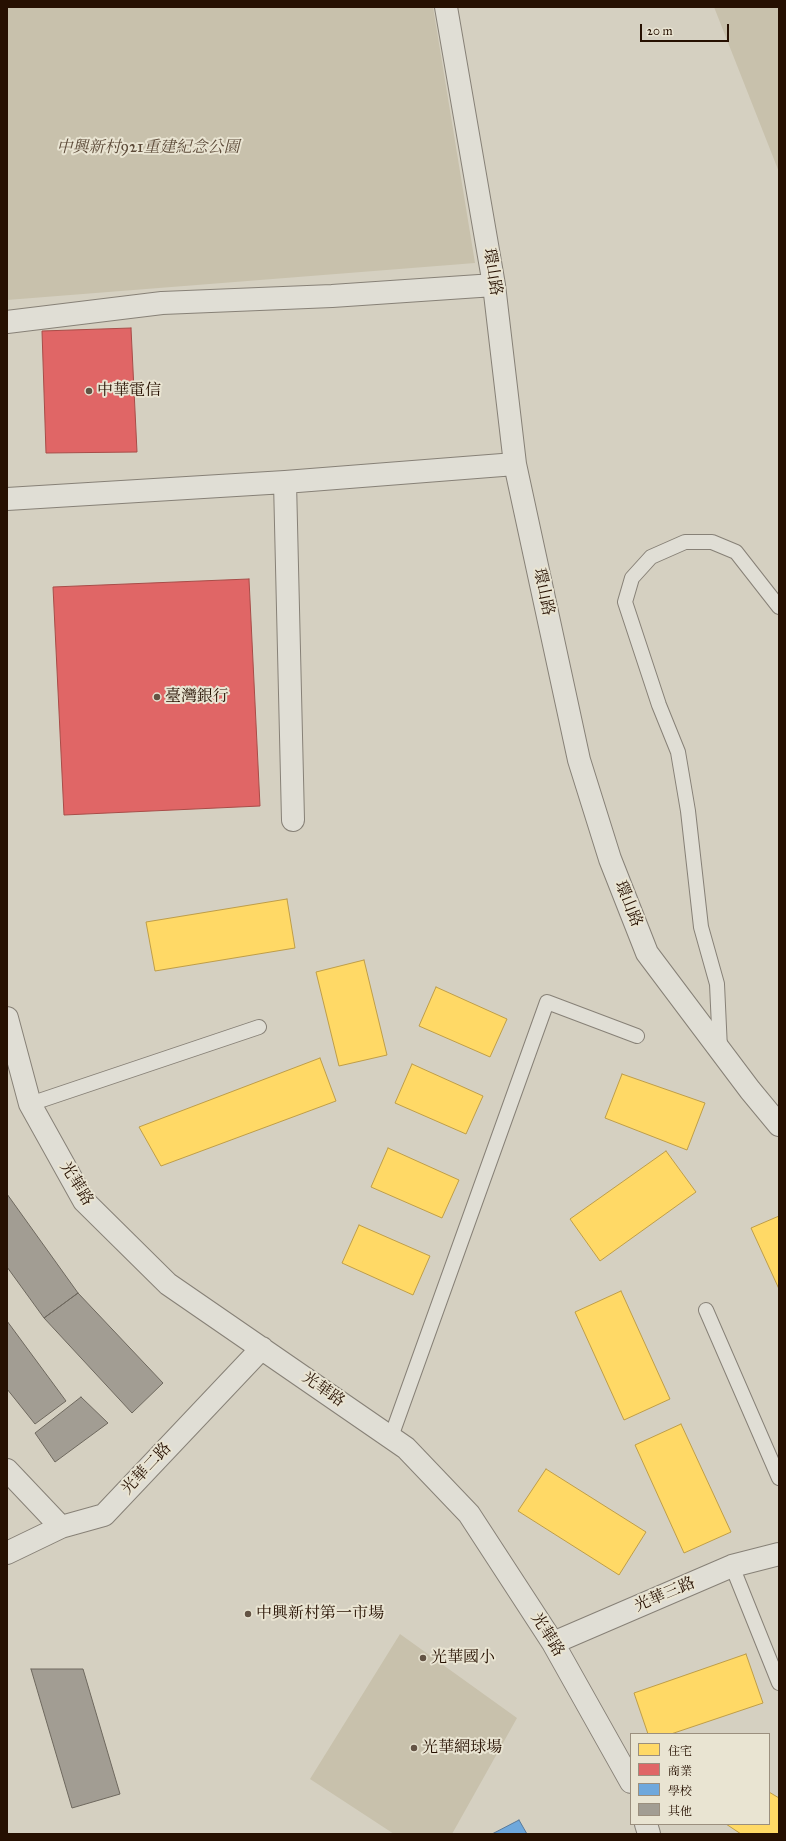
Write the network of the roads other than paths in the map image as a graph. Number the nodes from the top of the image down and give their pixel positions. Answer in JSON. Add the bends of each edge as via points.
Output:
{"nodes":[{"id":1,"x":446,"y":7,"type":"edge"},
{"id":2,"x":494,"y":285,"type":"junction"},
{"id":3,"x":7,"y":322,"type":"edge"},
{"id":4,"x":515,"y":464,"type":"junction"},
{"id":5,"x":285,"y":482,"type":"junction"},
{"id":6,"x":7,"y":499,"type":"edge"},
{"id":7,"x":779,"y":607,"type":"edge"},
{"id":8,"x":293,"y":820,"type":"dead end"},
{"id":9,"x":7,"y":1018,"type":"edge"},
{"id":10,"x":258,"y":1027,"type":"dead end"},
{"id":11,"x":637,"y":1036,"type":"dead end"},
{"id":12,"x":720,"y":1052,"type":"junction"},
{"id":13,"x":30,"y":1104,"type":"junction"},
{"id":14,"x":779,"y":1125,"type":"edge"},
{"id":15,"x":706,"y":1310,"type":"dead end"},
{"id":16,"x":262,"y":1348,"type":"junction"},
{"id":17,"x":391,"y":1438,"type":"junction"},
{"id":18,"x":7,"y":1470,"type":"edge"},
{"id":19,"x":779,"y":1478,"type":"edge"},
{"id":20,"x":61,"y":1527,"type":"junction"},
{"id":21,"x":7,"y":1553,"type":"edge"},
{"id":22,"x":779,"y":1554,"type":"edge"},
{"id":23,"x":732,"y":1566,"type":"junction"},
{"id":24,"x":553,"y":1644,"type":"junction"},
{"id":25,"x":779,"y":1683,"type":"edge"},
{"id":26,"x":630,"y":1780,"type":"edge"}],
"edges":[{"from":1,"to":2,"type":"street","name":"環山路"},
{"from":2,"to":3,"type":"street","via":[[332,296],[162,303]]},
{"from":2,"to":4,"type":"street","name":"環山路"},
{"from":4,"to":5,"type":"street"},
{"from":4,"to":12,"type":"street","name":"環山路","via":[[579,760],[610,859],[647,953]]},
{"from":5,"to":6,"type":"street"},
{"from":5,"to":8,"type":"street"},
{"from":7,"to":12,"type":"lane","via":[[736,552],[712,542],[685,542],[651,557],[632,578],[626,602],[659,705],[678,752],[688,811],[701,927],[717,984]]},
{"from":9,"to":13,"type":"street","name":"光華路"},
{"from":10,"to":13,"type":"lane"},
{"from":11,"to":17,"type":"lane","via":[[547,1002]]},
{"from":12,"to":14,"type":"street","name":"環山路"},
{"from":13,"to":16,"type":"street","name":"光華路","via":[[84,1202],[168,1284]]},
{"from":15,"to":19,"type":"lane"},
{"from":16,"to":17,"type":"street","name":"光華路"},
{"from":16,"to":20,"type":"street","name":"光華二路","via":[[104,1515]]},
{"from":17,"to":24,"type":"street","name":"光華路","via":[[406,1448],[469,1514]]},
{"from":18,"to":20,"type":"street"},
{"from":20,"to":21,"type":"street","name":"光華二路"},
{"from":22,"to":23,"type":"street","name":"光華三路"},
{"from":23,"to":24,"type":"street","name":"光華三路"},
{"from":23,"to":25,"type":"lane"},
{"from":24,"to":26,"type":"street","name":"光華路"}]}
